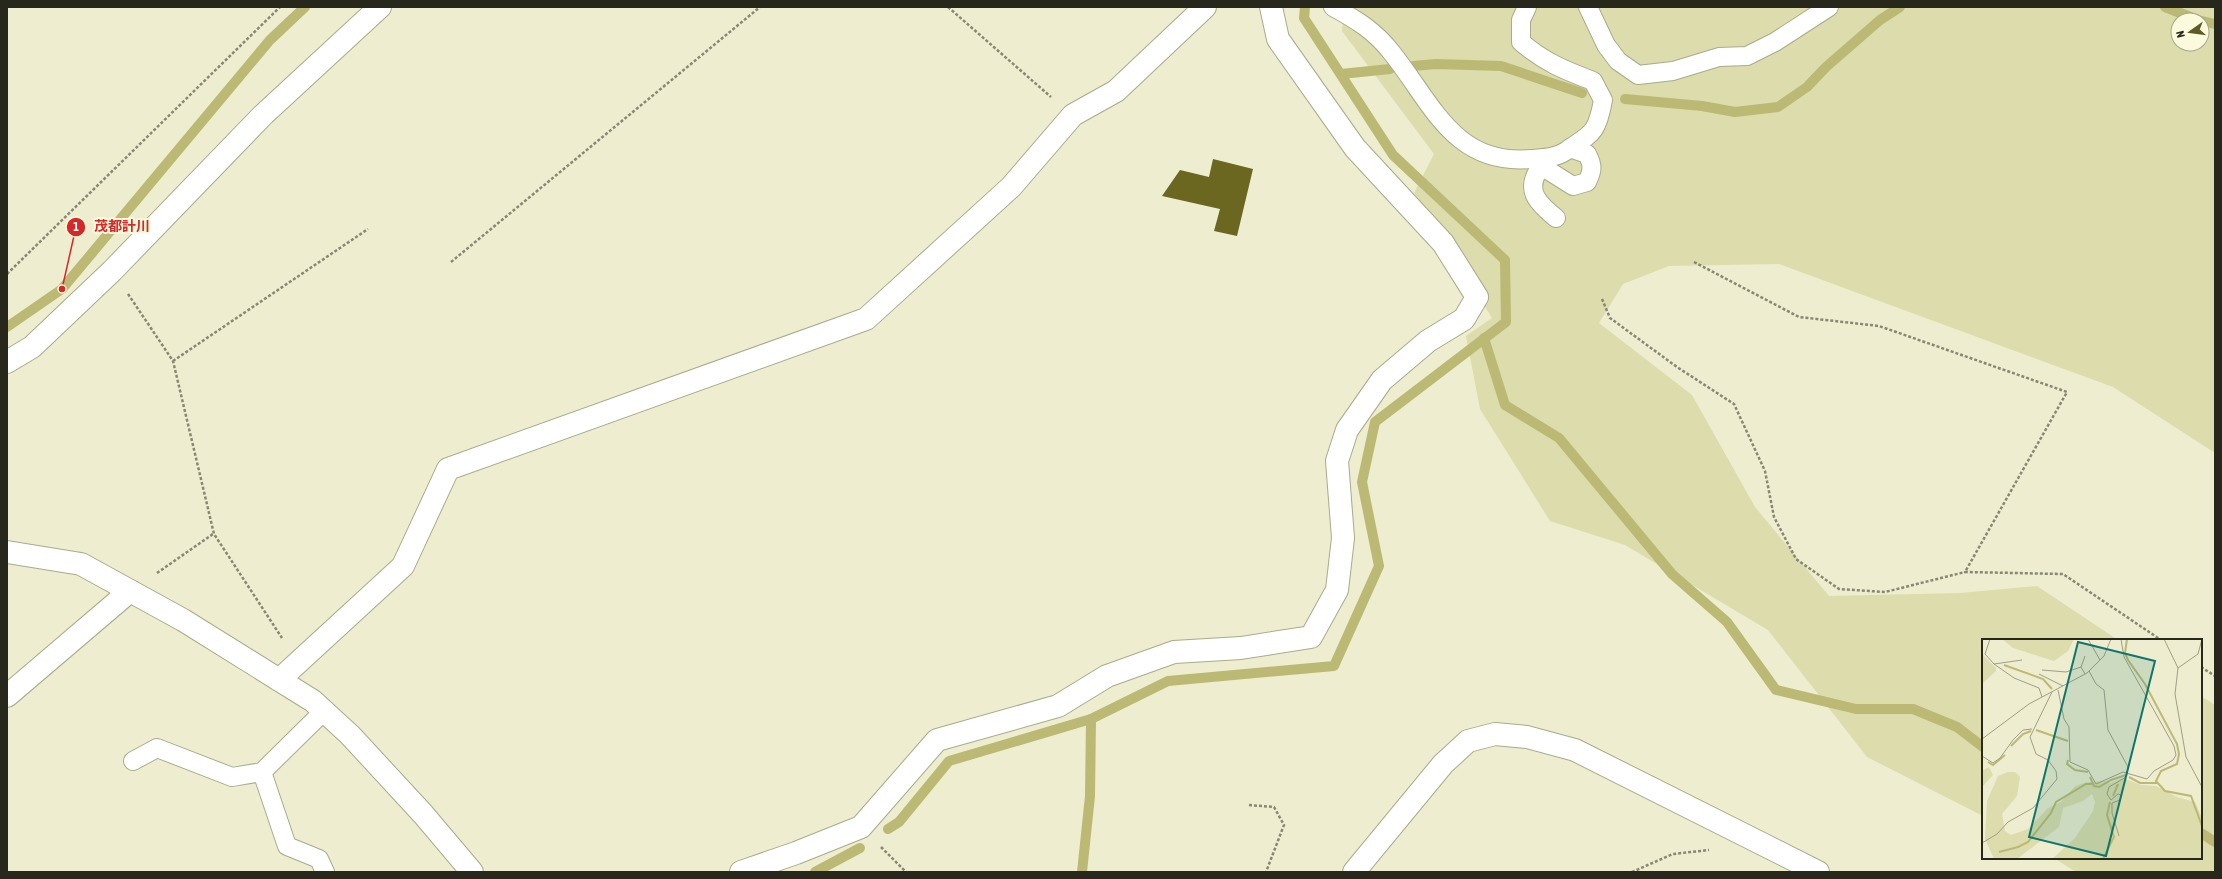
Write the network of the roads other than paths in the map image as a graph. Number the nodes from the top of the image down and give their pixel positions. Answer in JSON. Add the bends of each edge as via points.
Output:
{"nodes":[{"id":1,"x":380,"y":7,"type":"edge"},
{"id":2,"x":1205,"y":7,"type":"edge"},
{"id":3,"x":1271,"y":7,"type":"edge"},
{"id":4,"x":1333,"y":7,"type":"edge"},
{"id":5,"x":1528,"y":7,"type":"edge"},
{"id":6,"x":1588,"y":7,"type":"edge"},
{"id":7,"x":1829,"y":7,"type":"edge"},
{"id":8,"x":1570,"y":148,"type":"junction"},
{"id":9,"x":1556,"y":218,"type":"dead end"},
{"id":10,"x":7,"y":362,"type":"edge"},
{"id":11,"x":7,"y":552,"type":"edge"},
{"id":12,"x":130,"y":591,"type":"junction"},
{"id":13,"x":279,"y":680,"type":"junction"},
{"id":14,"x":7,"y":696,"type":"edge"},
{"id":15,"x":324,"y":711,"type":"junction"},
{"id":16,"x":133,"y":761,"type":"dead end"},
{"id":17,"x":262,"y":772,"type":"junction"},
{"id":18,"x":325,"y":872,"type":"edge"},
{"id":19,"x":472,"y":872,"type":"edge"},
{"id":20,"x":741,"y":872,"type":"edge"},
{"id":21,"x":1354,"y":872,"type":"edge"},
{"id":22,"x":1818,"y":872,"type":"edge"}],
"edges":[{"from":1,"to":10,"type":"street","via":[[263,115],[112,271],[32,347]]},
{"from":2,"to":13,"type":"street","via":[[1116,91],[1073,115],[1011,187],[866,319],[448,469],[403,566]]},
{"from":3,"to":20,"type":"street","via":[[1278,39],[1346,136],[1443,243],[1477,297],[1464,319],[1428,341],[1382,380],[1347,430],[1337,461],[1343,538],[1337,590],[1311,637],[1241,648],[1174,652],[1107,676],[1058,706],[938,740],[860,827]]},
{"from":4,"to":8,"type":"lane","via":[[1362,22],[1392,52],[1451,132],[1473,150],[1518,160],[1559,156]]},
{"from":5,"to":8,"type":"lane","via":[[1521,20],[1521,42],[1555,67],[1593,81],[1603,100],[1592,133]]},
{"from":6,"to":7,"type":"lane","via":[[1606,46],[1618,61],[1638,75],[1673,71],[1719,58],[1747,56],[1775,42]]},
{"from":8,"to":9,"type":"lane","via":[[1587,154],[1592,164],[1592,172],[1587,182],[1573,186],[1546,169],[1538,171],[1533,179],[1533,190],[1542,206]]},
{"from":11,"to":12,"type":"street","via":[[81,564]]},
{"from":12,"to":13,"type":"street","via":[[183,620]]},
{"from":12,"to":14,"type":"street"},
{"from":13,"to":15,"type":"street"},
{"from":15,"to":17,"type":"lane"},
{"from":15,"to":19,"type":"street","via":[[350,735],[423,814]]},
{"from":16,"to":17,"type":"lane","via":[[157,748],[232,777]]},
{"from":17,"to":18,"type":"lane","via":[[287,846],[319,859]]},
{"from":21,"to":22,"type":"street","via":[[1443,764],[1468,741],[1495,734],[1527,736],[1574,750]]}]}
